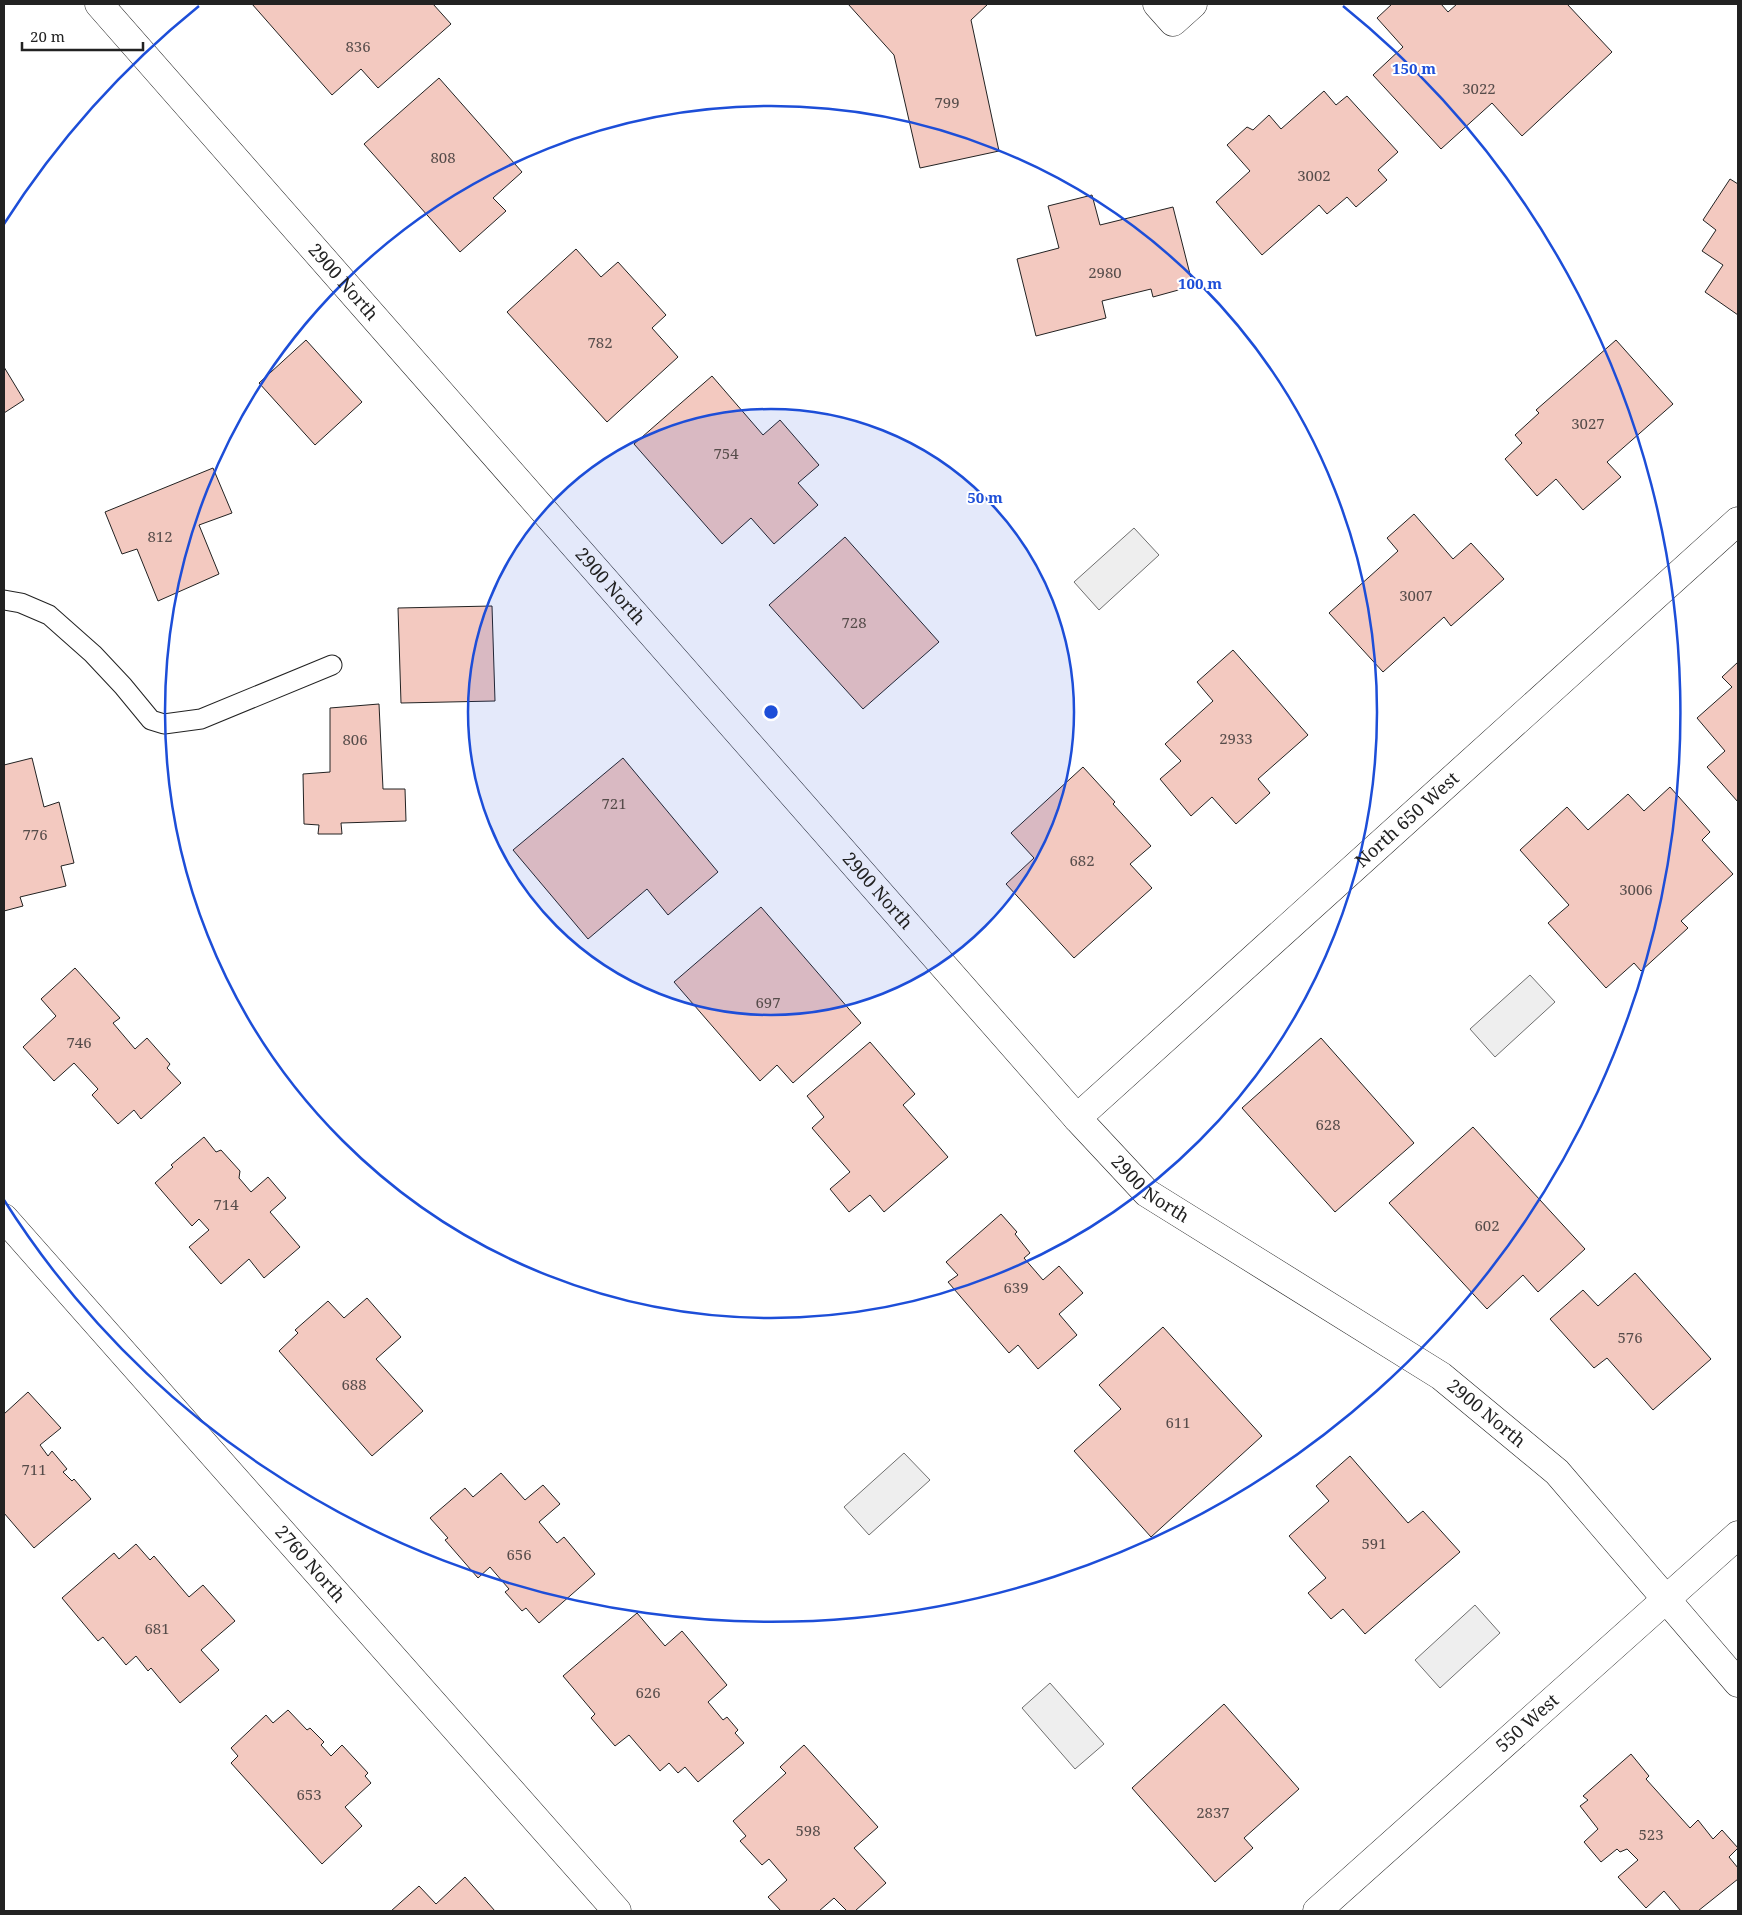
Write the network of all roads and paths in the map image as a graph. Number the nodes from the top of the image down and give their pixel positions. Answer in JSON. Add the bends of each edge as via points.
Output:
{"nodes":[{"id":1,"x":99,"y":4,"type":"edge"},
{"id":2,"x":1193,"y":4,"type":"edge"},
{"id":3,"x":1165,"y":13,"type":"edge"},
{"id":4,"x":1738,"y":522,"type":"edge"},
{"id":5,"x":4,"y":600,"type":"edge"},
{"id":6,"x":332,"y":665,"type":"dead end"},
{"id":7,"x":1077,"y":1118,"type":"junction"},
{"id":8,"x":4,"y":1218,"type":"edge"},
{"id":9,"x":1738,"y":1535,"type":"edge"},
{"id":10,"x":1666,"y":1600,"type":"junction"},
{"id":11,"x":1738,"y":1683,"type":"edge"},
{"id":12,"x":617,"y":1911,"type":"edge"},
{"id":13,"x":1317,"y":1911,"type":"edge"}],
"edges":[{"from":1,"to":7,"type":"street","name":"2900 North"},
{"from":2,"to":3,"type":"street"},
{"from":4,"to":7,"type":"street","name":"North 650 West"},
{"from":5,"to":6,"type":"lane","via":[[21,603],[49,615],[93,654],[151,720],[164,724],[202,718]]},
{"from":7,"to":10,"type":"street","name":"2900 North","via":[[1147,1193],[1441,1376],[1557,1472]]},
{"from":8,"to":12,"type":"street","name":"2760 North"},
{"from":9,"to":10,"type":"street","name":"550 West"},
{"from":10,"to":11,"type":"street","name":"2900 North"},
{"from":10,"to":13,"type":"street","name":"550 West"}]}
